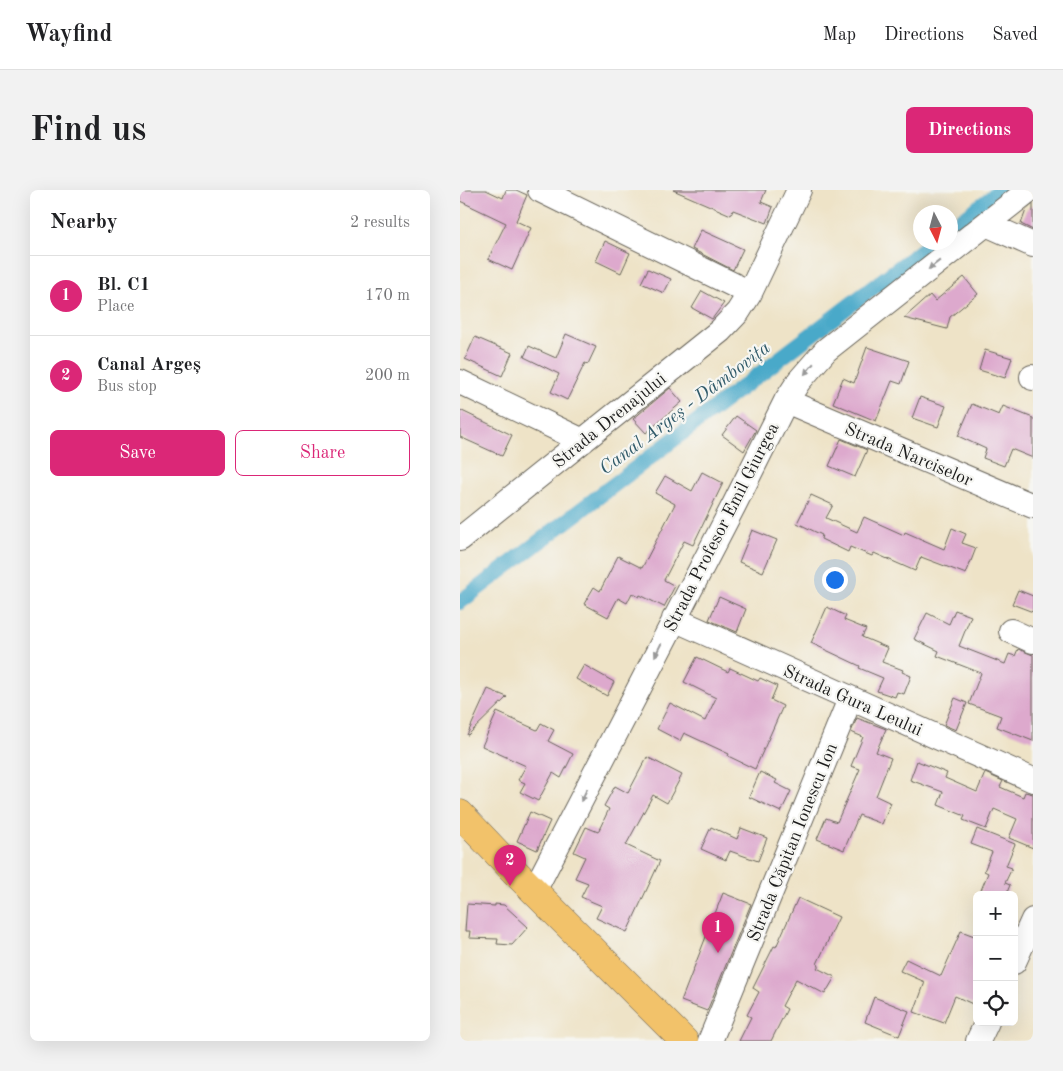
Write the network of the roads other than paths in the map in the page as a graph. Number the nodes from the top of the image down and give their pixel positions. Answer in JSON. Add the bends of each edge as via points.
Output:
{"nodes":[{"id":1,"x":540,"y":190,"type":"edge"},
{"id":2,"x":799,"y":190,"type":"edge"},
{"id":3,"x":1028,"y":190,"type":"edge"},
{"id":4,"x":986,"y":224,"type":"junction"},
{"id":5,"x":1033,"y":244,"type":"edge"},
{"id":6,"x":750,"y":293,"type":"junction"},
{"id":7,"x":460,"y":382,"type":"edge"},
{"id":8,"x":786,"y":402,"type":"junction"},
{"id":9,"x":583,"y":441,"type":"junction"},
{"id":10,"x":1033,"y":506,"type":"edge"},
{"id":11,"x":464,"y":531,"type":"edge"},
{"id":12,"x":674,"y":619,"type":"junction"},
{"id":13,"x":1011,"y":631,"type":"dead end"},
{"id":14,"x":1033,"y":640,"type":"edge"},
{"id":15,"x":850,"y":699,"type":"junction"},
{"id":16,"x":1033,"y":780,"type":"edge"},
{"id":17,"x":460,"y":814,"type":"edge"},
{"id":18,"x":534,"y":891,"type":"junction"},
{"id":19,"x":1033,"y":920,"type":"edge"},
{"id":20,"x":1018,"y":953,"type":"edge"},
{"id":21,"x":985,"y":1026,"type":"edge"},
{"id":22,"x":684,"y":1041,"type":"edge"},
{"id":23,"x":710,"y":1041,"type":"edge"},
{"id":24,"x":978,"y":1041,"type":"edge"}],
"edges":[{"from":1,"to":6,"type":"street"},
{"from":2,"to":6,"type":"street","name":"Strada Drenajului"},
{"from":3,"to":4,"type":"street","name":"Strada Profesor Emil Giurgea"},
{"from":4,"to":5,"type":"street"},
{"from":4,"to":8,"type":"street","name":"Strada Profesor Emil Giurgea","one_way":true,"via":[[826,350],[798,381]]},
{"from":6,"to":9,"type":"street","name":"Strada Drenajului","via":[[720,331]]},
{"from":7,"to":9,"type":"street"},
{"from":8,"to":10,"type":"street","name":"Strada Narciselor"},
{"from":8,"to":12,"type":"street","name":"Strada Profesor Emil Giurgea"},
{"from":9,"to":11,"type":"street","name":"Strada Drenajului"},
{"from":12,"to":15,"type":"street","name":"Strada Gura Leului"},
{"from":12,"to":18,"type":"street","name":"Strada Profesor Emil Giurgea","one_way":true},
{"from":13,"to":14,"type":"street"},
{"from":15,"to":16,"type":"street","name":"Strada Gura Leului"},
{"from":15,"to":23,"type":"street","name":"Strada Căpitan Ionescu Ion"},
{"from":17,"to":18,"type":"main road"},
{"from":18,"to":22,"type":"main road"},
{"from":19,"to":20,"type":"street"},
{"from":21,"to":24,"type":"street"}]}
